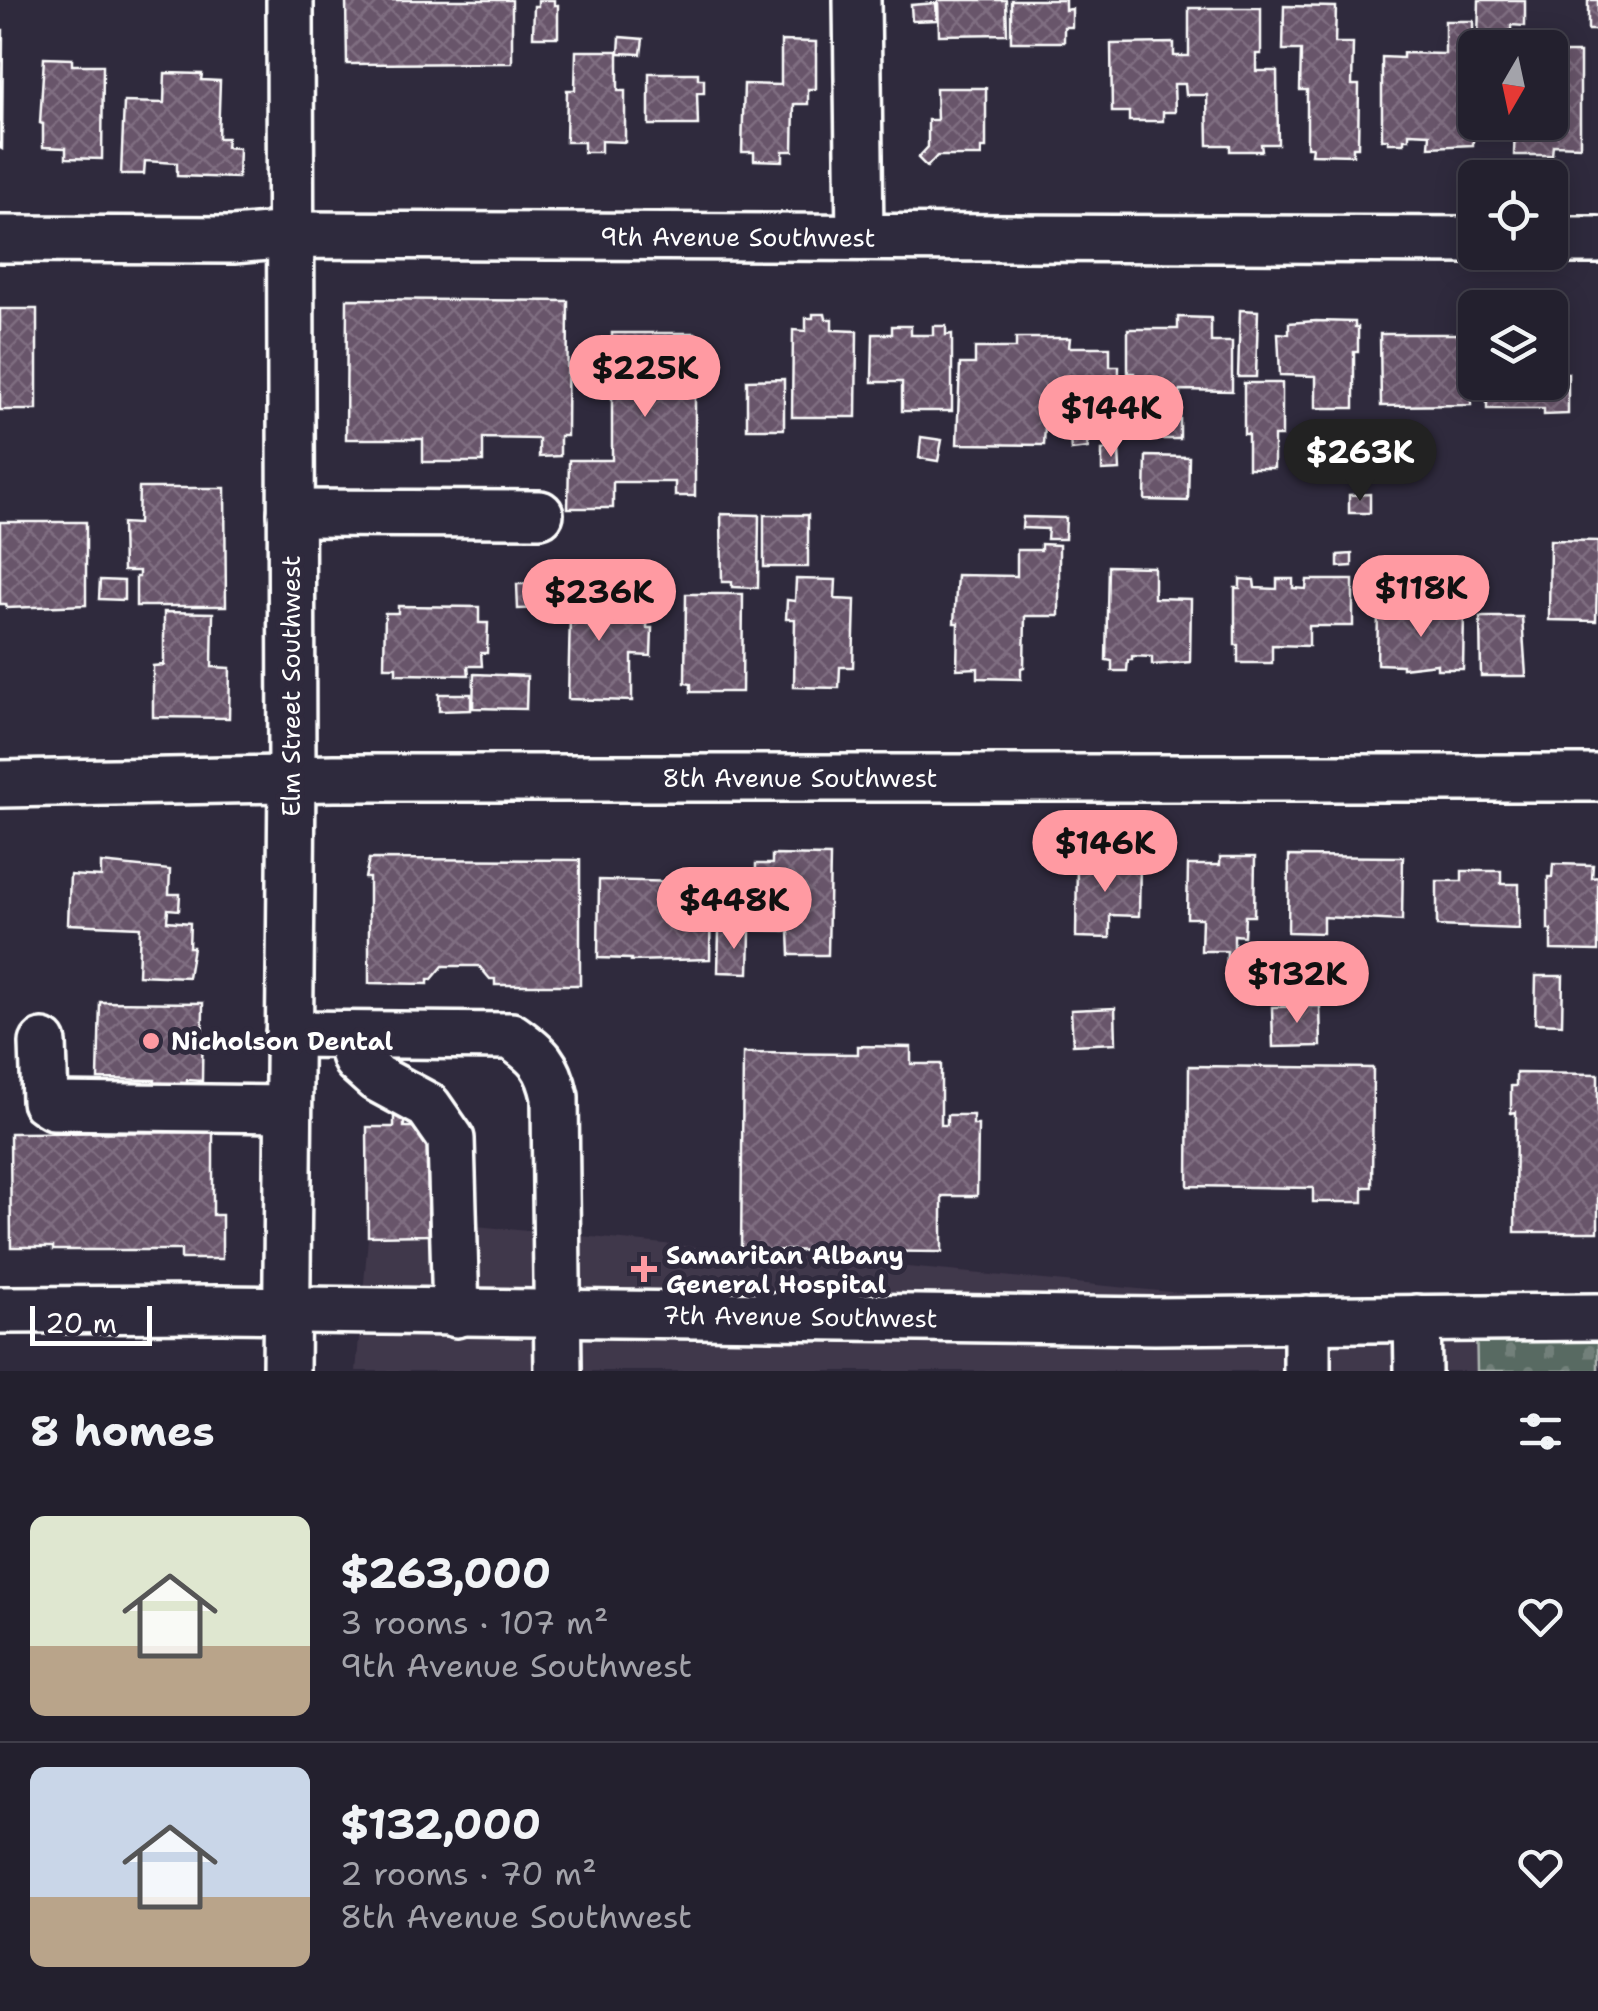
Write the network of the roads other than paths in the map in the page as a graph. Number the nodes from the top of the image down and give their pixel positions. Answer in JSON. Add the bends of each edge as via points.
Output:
{"nodes":[{"id":1,"x":290,"y":0,"type":"edge"},
{"id":2,"x":857,"y":0,"type":"edge"},
{"id":3,"x":290,"y":235,"type":"junction"},
{"id":4,"x":860,"y":238,"type":"junction"},
{"id":5,"x":0,"y":239,"type":"edge"},
{"id":6,"x":1458,"y":240,"type":"edge"},
{"id":7,"x":1568,"y":240,"type":"edge"},
{"id":8,"x":1598,"y":240,"type":"edge"},
{"id":9,"x":291,"y":513,"type":"junction"},
{"id":10,"x":540,"y":514,"type":"dead end"},
{"id":11,"x":1598,"y":778,"type":"edge"},
{"id":12,"x":292,"y":779,"type":"junction"},
{"id":13,"x":0,"y":784,"type":"edge"},
{"id":14,"x":289,"y":1034,"type":"junction"},
{"id":15,"x":347,"y":1034,"type":"junction"},
{"id":16,"x":43,"y":1043,"type":"dead end"},
{"id":17,"x":288,"y":1110,"type":"junction"},
{"id":18,"x":0,"y":1310,"type":"edge"},
{"id":19,"x":285,"y":1312,"type":"junction"},
{"id":20,"x":456,"y":1314,"type":"junction"},
{"id":21,"x":558,"y":1314,"type":"junction"},
{"id":22,"x":1598,"y":1317,"type":"edge"},
{"id":23,"x":1418,"y":1318,"type":"junction"},
{"id":24,"x":1307,"y":1319,"type":"junction"},
{"id":25,"x":286,"y":1371,"type":"edge"},
{"id":26,"x":558,"y":1371,"type":"edge"},
{"id":27,"x":1308,"y":1371,"type":"edge"},
{"id":28,"x":1418,"y":1371,"type":"edge"}],
"edges":[{"from":1,"to":3,"type":"street","name":"Elm Street Southwest"},
{"from":2,"to":4,"type":"street"},
{"from":3,"to":4,"type":"street","name":"9th Avenue Southwest"},
{"from":3,"to":5,"type":"street","name":"9th Avenue Southwest"},
{"from":3,"to":9,"type":"street","name":"Elm Street Southwest"},
{"from":4,"to":6,"type":"street","name":"9th Avenue Southwest"},
{"from":7,"to":8,"type":"street"},
{"from":9,"to":10,"type":"street"},
{"from":9,"to":12,"type":"street","name":"Elm Street Southwest"},
{"from":11,"to":12,"type":"street","name":"8th Avenue Southwest"},
{"from":12,"to":13,"type":"street","name":"8th Avenue Southwest"},
{"from":12,"to":14,"type":"street","name":"Elm Street Southwest"},
{"from":14,"to":15,"type":"street"},
{"from":14,"to":17,"type":"street","name":"Elm Street Southwest"},
{"from":15,"to":20,"type":"street","via":[[356,1060],[428,1106],[451,1140]]},
{"from":15,"to":21,"type":"street","via":[[512,1036],[550,1072]]},
{"from":16,"to":17,"type":"street","via":[[44,1101],[53,1106]]},
{"from":17,"to":19,"type":"street","name":"Elm Street Southwest"},
{"from":18,"to":19,"type":"street","name":"7th Avenue Southwest"},
{"from":19,"to":20,"type":"street","name":"7th Avenue Southwest"},
{"from":19,"to":25,"type":"street","name":"Elm Street Southwest"},
{"from":20,"to":21,"type":"street","name":"7th Avenue Southwest"},
{"from":21,"to":24,"type":"street","name":"7th Avenue Southwest"},
{"from":21,"to":26,"type":"street"},
{"from":22,"to":23,"type":"street","name":"7th Avenue Southwest"},
{"from":23,"to":24,"type":"street","name":"7th Avenue Southwest"},
{"from":23,"to":28,"type":"street"},
{"from":24,"to":27,"type":"street"}]}
